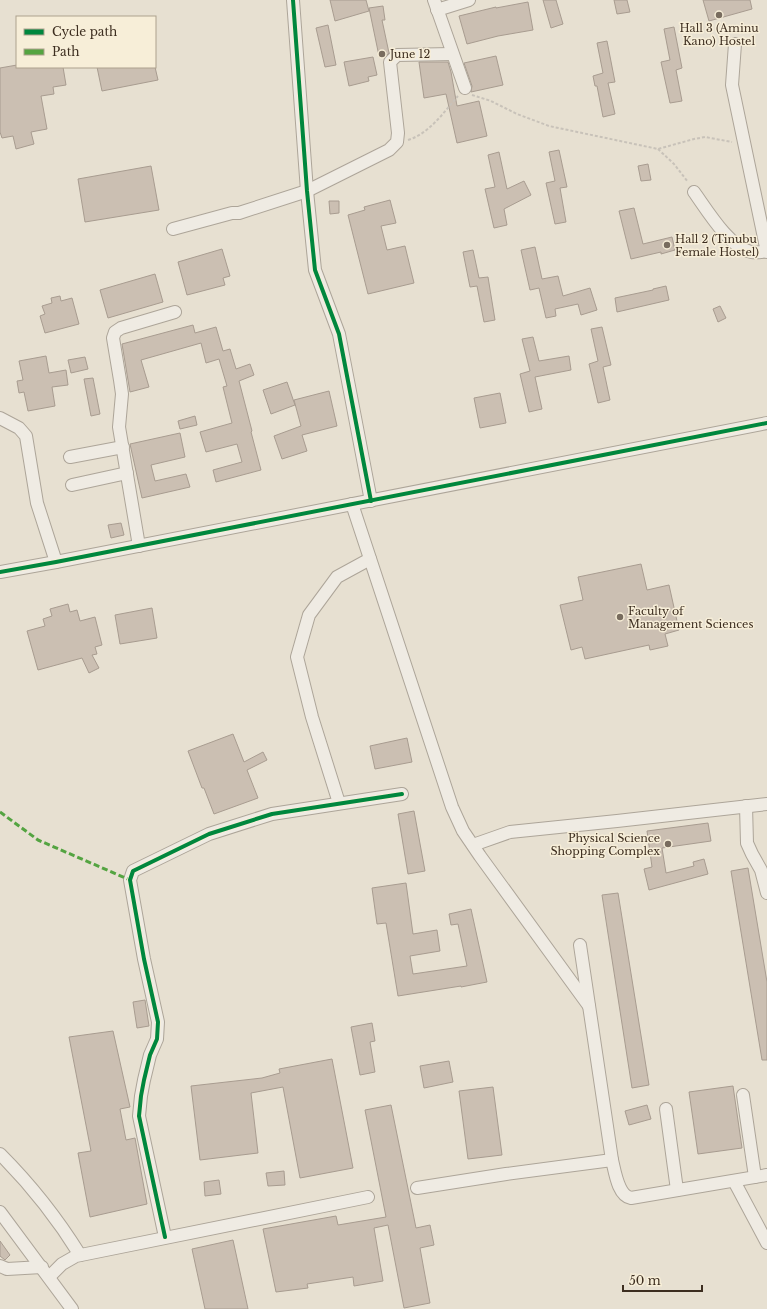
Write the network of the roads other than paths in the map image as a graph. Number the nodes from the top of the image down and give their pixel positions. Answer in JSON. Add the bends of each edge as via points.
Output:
{"nodes":[{"id":1,"x":293,"y":0,"type":"edge"},
{"id":2,"x":469,"y":0,"type":"edge"},
{"id":3,"x":436,"y":5,"type":"edge"},
{"id":4,"x":735,"y":44,"type":"dead end"},
{"id":5,"x":452,"y":54,"type":"junction"},
{"id":6,"x":465,"y":88,"type":"road end"},
{"id":7,"x":307,"y":191,"type":"junction"},
{"id":8,"x":694,"y":192,"type":"road end"},
{"id":9,"x":173,"y":229,"type":"dead end"},
{"id":10,"x":767,"y":252,"type":"edge"},
{"id":11,"x":174,"y":312,"type":"dead end"},
{"id":12,"x":0,"y":418,"type":"edge"},
{"id":13,"x":767,"y":423,"type":"edge"},
{"id":14,"x":123,"y":447,"type":"junction"},
{"id":15,"x":70,"y":457,"type":"dead end"},
{"id":16,"x":127,"y":473,"type":"junction"},
{"id":17,"x":72,"y":485,"type":"dead end"},
{"id":18,"x":371,"y":501,"type":"junction"},
{"id":19,"x":352,"y":504,"type":"junction"},
{"id":20,"x":139,"y":546,"type":"junction"},
{"id":21,"x":370,"y":559,"type":"junction"},
{"id":22,"x":56,"y":562,"type":"junction"},
{"id":23,"x":0,"y":572,"type":"edge"},
{"id":24,"x":402,"y":794,"type":"dead end"},
{"id":25,"x":339,"y":803,"type":"junction"},
{"id":26,"x":767,"y":804,"type":"edge"},
{"id":27,"x":746,"y":806,"type":"junction"},
{"id":28,"x":473,"y":845,"type":"junction"},
{"id":29,"x":764,"y":871,"type":"edge"},
{"id":30,"x":767,"y":893,"type":"edge"},
{"id":31,"x":580,"y":946,"type":"dead end"},
{"id":32,"x":589,"y":1006,"type":"junction"},
{"id":33,"x":743,"y":1095,"type":"dead end"},
{"id":34,"x":666,"y":1109,"type":"dead end"},
{"id":35,"x":0,"y":1154,"type":"edge"},
{"id":36,"x":612,"y":1160,"type":"junction"},
{"id":37,"x":761,"y":1176,"type":"edge"},
{"id":38,"x":734,"y":1181,"type":"junction"},
{"id":39,"x":417,"y":1188,"type":"dead end"},
{"id":40,"x":678,"y":1190,"type":"junction"},
{"id":41,"x":368,"y":1197,"type":"dead end"},
{"id":42,"x":0,"y":1212,"type":"edge"},
{"id":43,"x":165,"y":1237,"type":"junction"},
{"id":44,"x":767,"y":1243,"type":"edge"},
{"id":45,"x":80,"y":1255,"type":"junction"},
{"id":46,"x":0,"y":1266,"type":"edge"},
{"id":47,"x":46,"y":1272,"type":"junction"},
{"id":48,"x":72,"y":1309,"type":"edge"}],
"edges":[{"from":1,"to":7,"type":"street"},
{"from":2,"to":3,"type":"street"},
{"from":3,"to":5,"type":"street"},
{"from":4,"to":10,"type":"street","via":[[732,85]]},
{"from":5,"to":6,"type":"street"},
{"from":5,"to":7,"type":"street","via":[[397,55],[390,62],[397,142],[389,150]]},
{"from":7,"to":9,"type":"street","via":[[239,213]]},
{"from":7,"to":18,"type":"street","via":[[315,270],[338,334]]},
{"from":8,"to":10,"type":"street","via":[[734,242],[752,252]]},
{"from":11,"to":14,"type":"street","via":[[121,328],[112,338],[122,394],[119,427]]},
{"from":12,"to":22,"type":"street","via":[[19,428],[26,436],[37,503]]},
{"from":13,"to":18,"type":"street"},
{"from":14,"to":15,"type":"street"},
{"from":14,"to":16,"type":"street"},
{"from":16,"to":17,"type":"street"},
{"from":16,"to":20,"type":"street"},
{"from":18,"to":19,"type":"street"},
{"from":19,"to":20,"type":"street"},
{"from":19,"to":21,"type":"street"},
{"from":20,"to":22,"type":"street"},
{"from":21,"to":25,"type":"street","via":[[337,577],[309,615],[297,657],[312,717]]},
{"from":21,"to":28,"type":"street","via":[[452,807]]},
{"from":22,"to":23,"type":"street"},
{"from":24,"to":25,"type":"street"},
{"from":25,"to":43,"type":"street","via":[[272,814],[209,834],[132,871],[130,880],[158,1022],[157,1038],[144,1080],[139,1116]]},
{"from":26,"to":27,"type":"street"},
{"from":27,"to":28,"type":"street","via":[[510,832]]},
{"from":27,"to":29,"type":"street","via":[[748,843]]},
{"from":28,"to":32,"type":"street"},
{"from":29,"to":30,"type":"street"},
{"from":31,"to":32,"type":"street"},
{"from":32,"to":36,"type":"street"},
{"from":33,"to":37,"type":"street"},
{"from":34,"to":40,"type":"street"},
{"from":35,"to":45,"type":"street","via":[[43,1200]]},
{"from":36,"to":39,"type":"street"},
{"from":36,"to":40,"type":"street","via":[[621,1192],[626,1197]]},
{"from":37,"to":38,"type":"street"},
{"from":38,"to":40,"type":"street"},
{"from":38,"to":44,"type":"street"},
{"from":41,"to":43,"type":"street"},
{"from":42,"to":47,"type":"street"},
{"from":43,"to":45,"type":"street"},
{"from":45,"to":47,"type":"street"},
{"from":46,"to":47,"type":"street","via":[[7,1269]]},
{"from":47,"to":48,"type":"street"}]}
